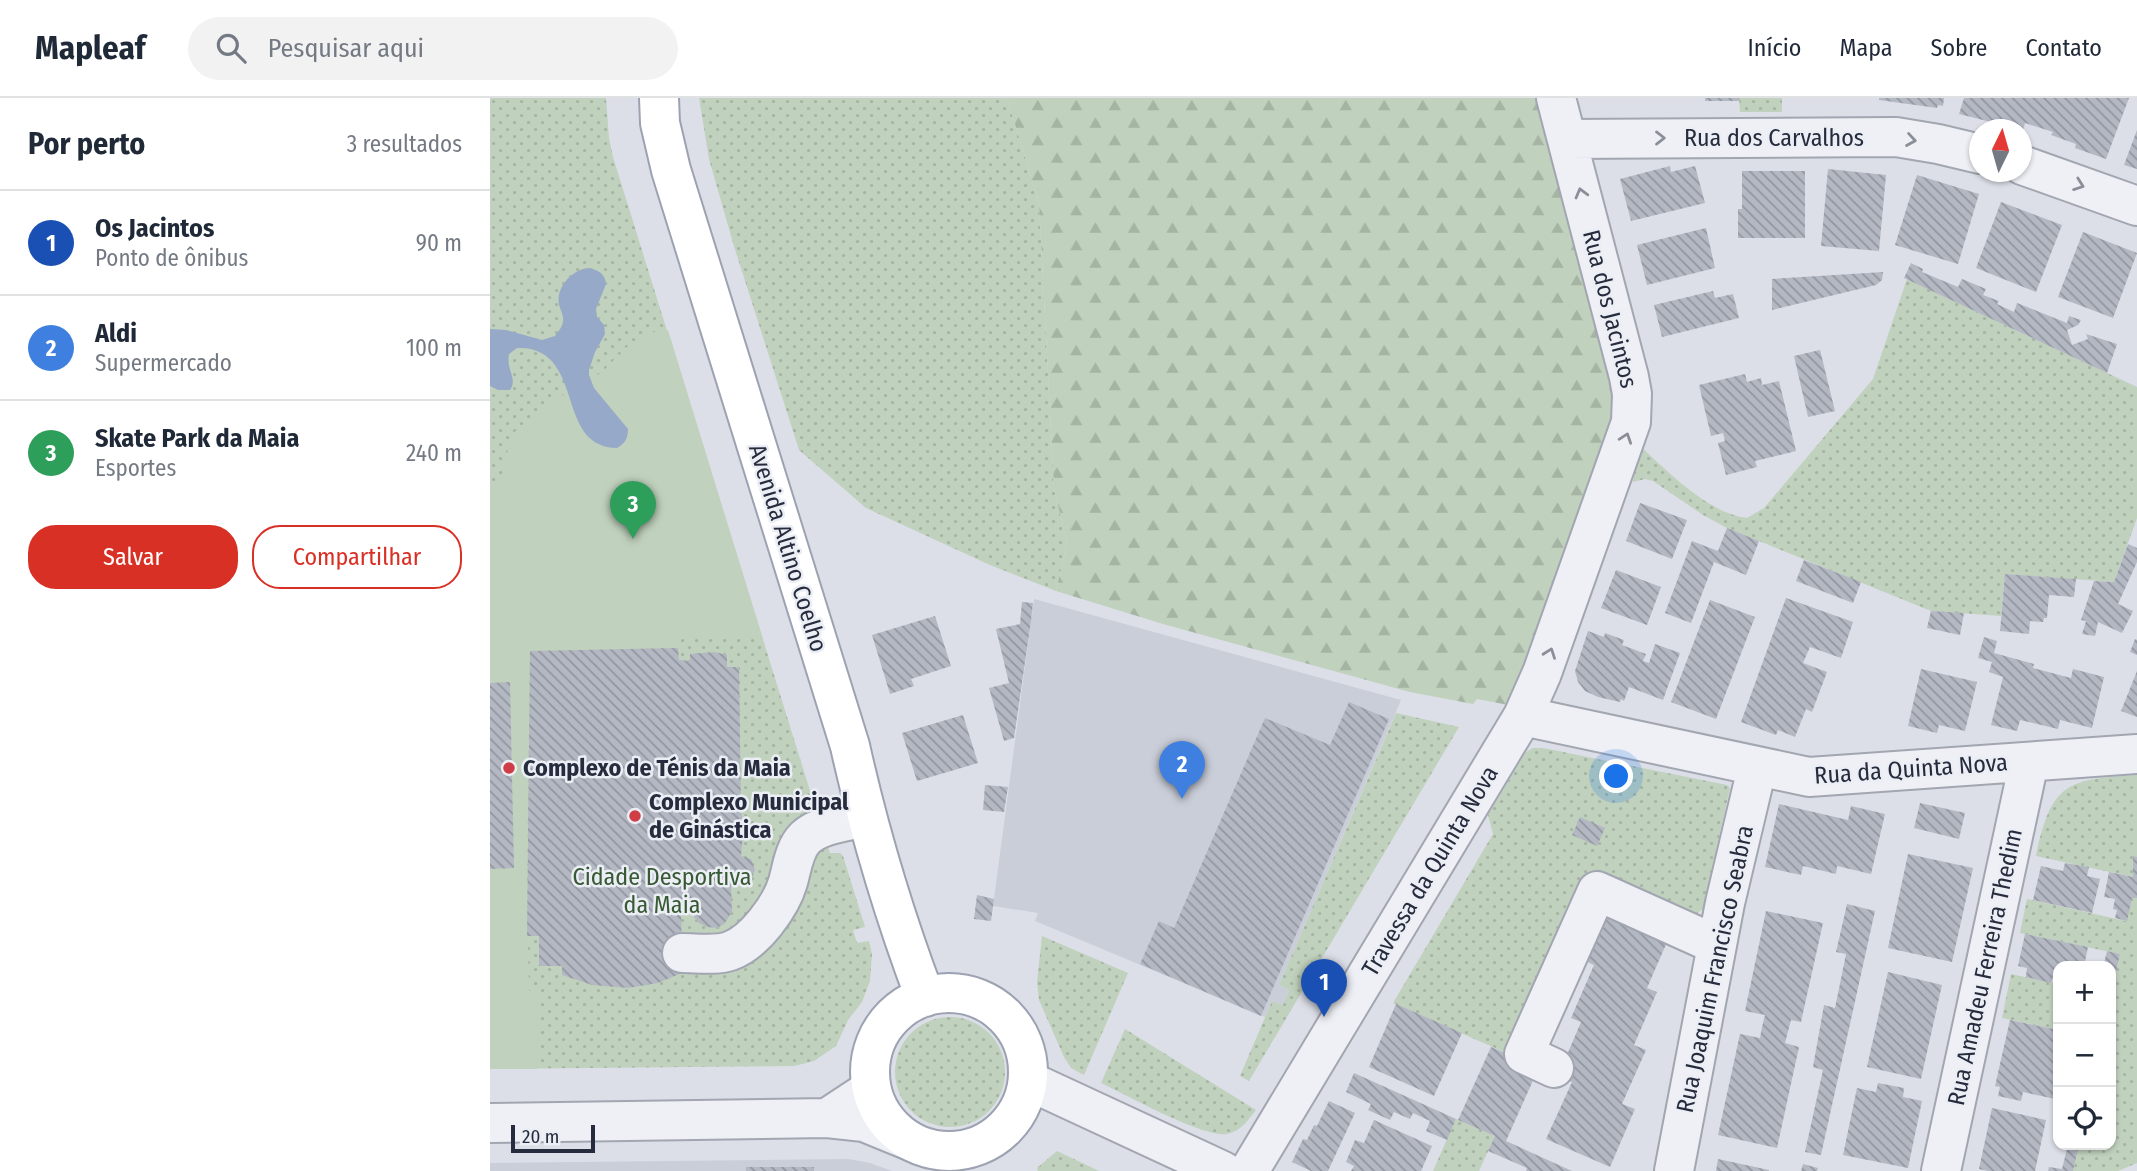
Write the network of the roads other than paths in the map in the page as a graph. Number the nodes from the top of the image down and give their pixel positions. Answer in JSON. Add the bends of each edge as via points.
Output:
{"nodes":[{"id":1,"x":659,"y":98,"type":"edge"},
{"id":2,"x":1556,"y":98,"type":"edge"},
{"id":3,"x":1567,"y":139,"type":"junction"},
{"id":4,"x":1969,"y":152,"type":"edge"},
{"id":5,"x":2032,"y":169,"type":"edge"},
{"id":6,"x":2137,"y":206,"type":"edge"},
{"id":7,"x":1523,"y":716,"type":"junction"},
{"id":8,"x":2137,"y":754,"type":"edge"},
{"id":9,"x":2029,"y":762,"type":"junction"},
{"id":10,"x":1758,"y":768,"type":"junction"},
{"id":11,"x":866,"y":817,"type":"junction"},
{"id":12,"x":1717,"y":945,"type":"junction"},
{"id":13,"x":682,"y":953,"type":"dead end"},
{"id":14,"x":925,"y":997,"type":"junction"},
{"id":15,"x":1554,"y":1068,"type":"dead end"},
{"id":16,"x":1029,"y":1081,"type":"junction"},
{"id":17,"x":872,"y":1089,"type":"junction"},
{"id":18,"x":827,"y":1118,"type":"junction"},
{"id":19,"x":490,"y":1123,"type":"edge"},
{"id":20,"x":908,"y":1140,"type":"junction"},
{"id":21,"x":982,"y":1158,"type":"edge"},
{"id":22,"x":1223,"y":1171,"type":"edge"},
{"id":23,"x":1249,"y":1171,"type":"edge"},
{"id":24,"x":1674,"y":1171,"type":"edge"},
{"id":25,"x":1941,"y":1171,"type":"edge"}],
"edges":[{"from":1,"to":11,"type":"main road","name":"Avenida Altino Coelho","via":[[671,170],[850,746]]},
{"from":2,"to":3,"type":"street","name":"Rua dos Jacintos"},
{"from":3,"to":4,"type":"street","name":"Rua dos Carvalhos","one_way":true,"via":[[1896,137]]},
{"from":7,"to":3,"type":"street","name":"Rua dos Jacintos","one_way":true,"via":[[1631,422],[1629,377]]},
{"from":5,"to":6,"type":"street","one_way":true},
{"from":7,"to":10,"type":"street","name":"Rua da Quinta Nova"},
{"from":7,"to":23,"type":"street","name":"Travessa da Quinta Nova"},
{"from":8,"to":9,"type":"street","name":"Rua da Quinta Nova"},
{"from":9,"to":10,"type":"street","name":"Rua da Quinta Nova","via":[[1809,777]]},
{"from":9,"to":25,"type":"street","name":"Rua Amadeu Ferreira Thedim"},
{"from":10,"to":12,"type":"street","name":"Rua Joaquim Francisco Seabra"},
{"from":11,"to":13,"type":"street","via":[[807,836],[798,846],[786,889],[746,943],[730,951]]},
{"from":11,"to":14,"type":"main road","name":"Avenida Altino Coelho"},
{"from":12,"to":15,"type":"street","via":[[1597,891],[1524,1054]]},
{"from":12,"to":24,"type":"street","name":"Rua Joaquim Francisco Seabra"},
{"from":14,"to":16,"type":"main road","via":[[954,993],[982,1000],[1005,1016],[1020,1035]]},
{"from":14,"to":17,"type":"main road","via":[[904,1007],[875,1043],[870,1065]]},
{"from":16,"to":21,"type":"main road","via":[[1021,1106]]},
{"from":16,"to":22,"type":"street"},
{"from":17,"to":18,"type":"street"},
{"from":17,"to":20,"type":"main road","via":[[891,1127]]},
{"from":18,"to":19,"type":"street"},
{"from":18,"to":20,"type":"street","via":[[864,1122]]},
{"from":20,"to":21,"type":"main road","via":[[925,1148]]}]}
